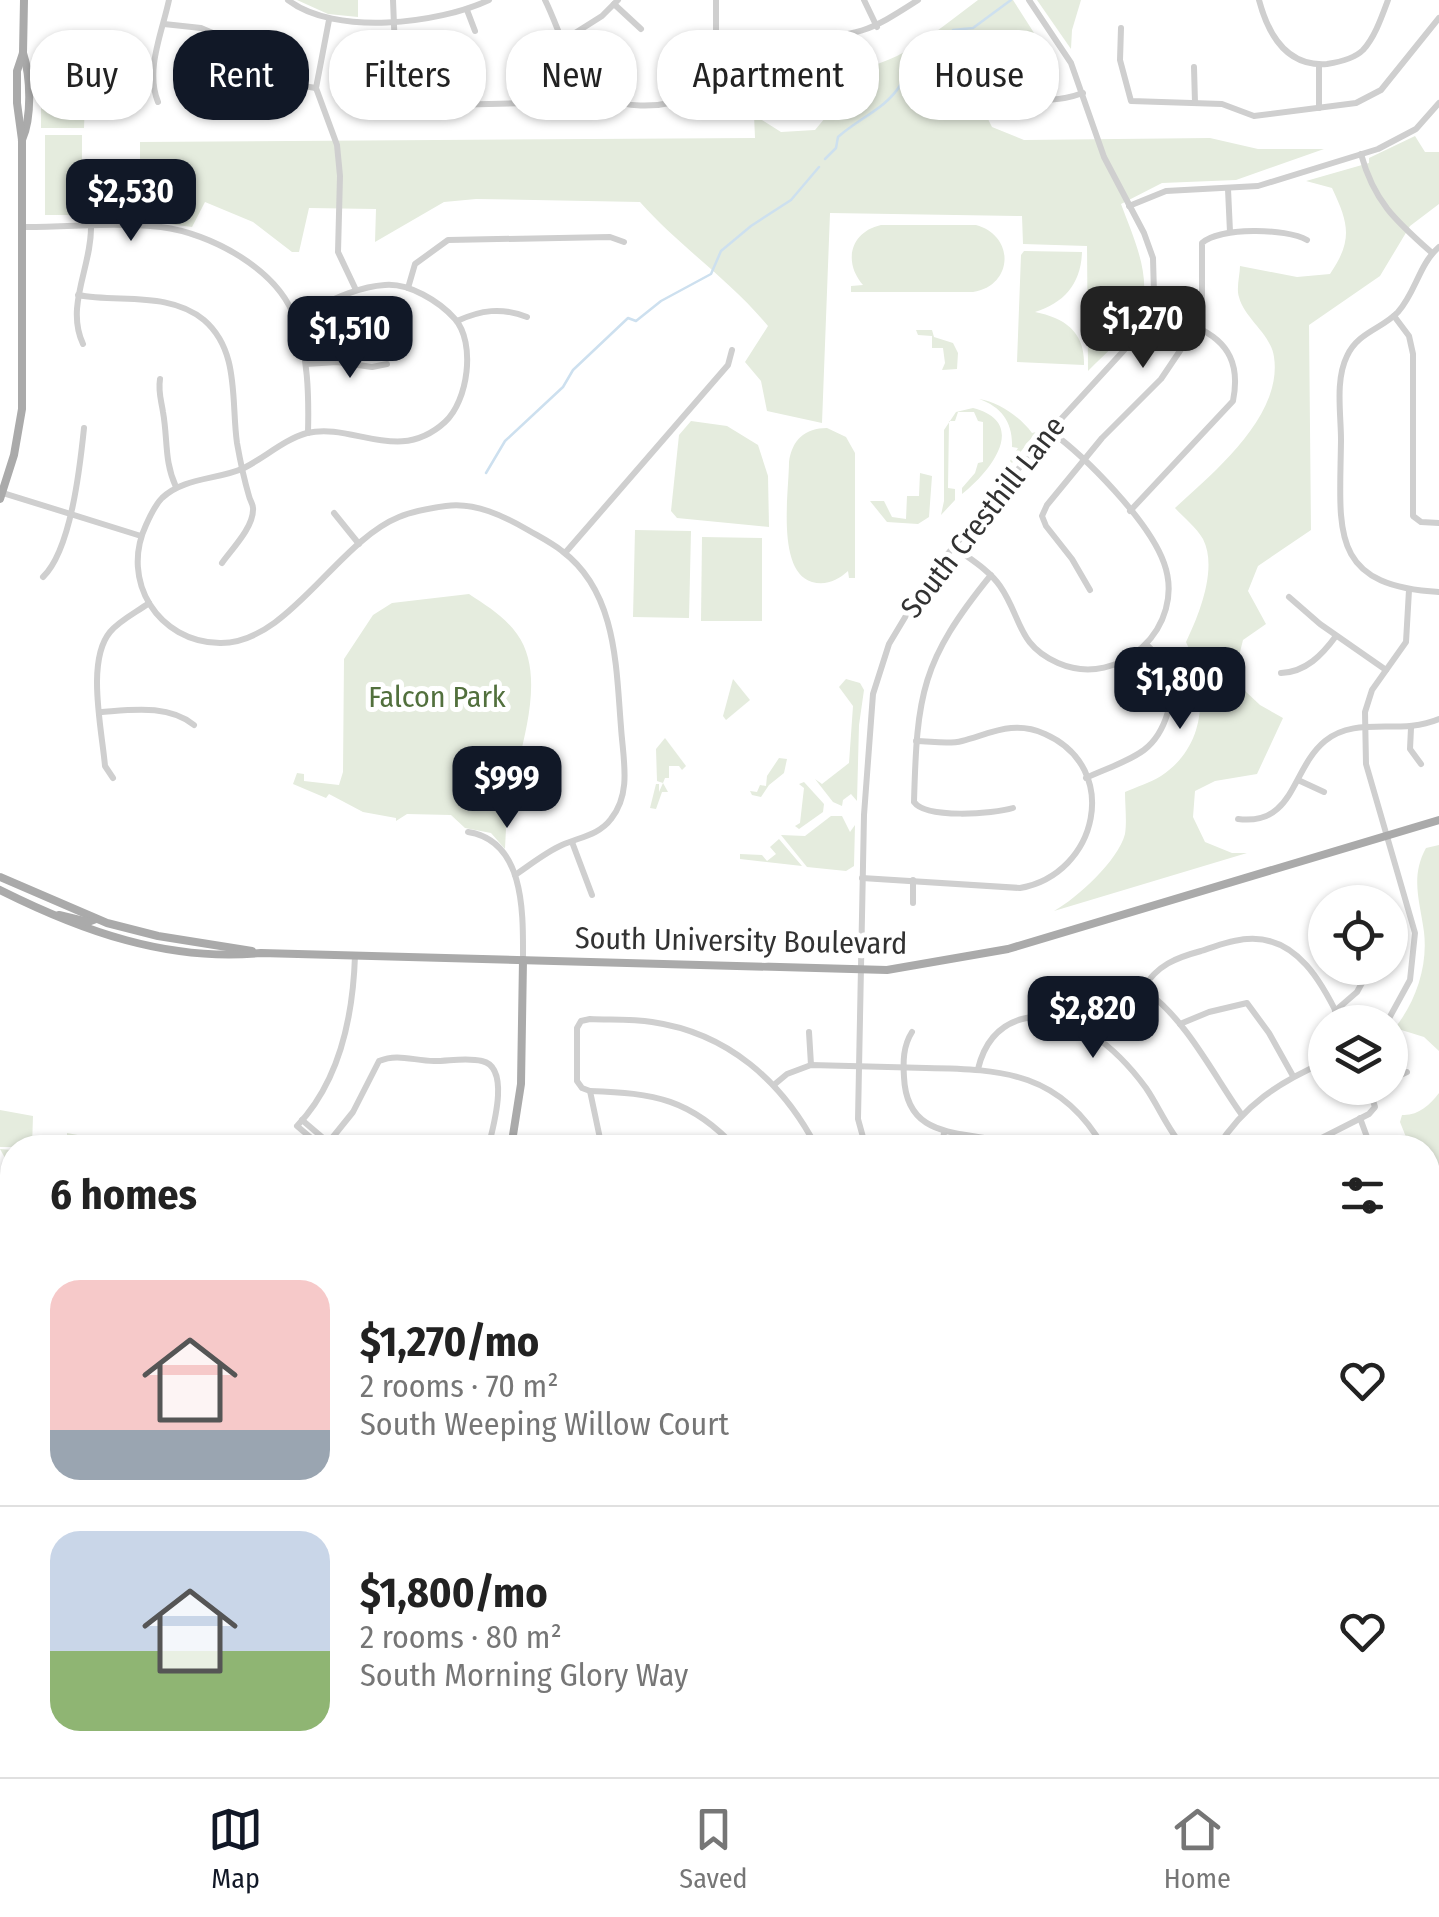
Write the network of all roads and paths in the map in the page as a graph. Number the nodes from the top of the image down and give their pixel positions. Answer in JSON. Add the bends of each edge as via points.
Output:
{"nodes":[{"id":1,"x":24,"y":0,"type":"edge"},
{"id":2,"x":169,"y":0,"type":"edge"},
{"id":3,"x":288,"y":0,"type":"edge"},
{"id":4,"x":394,"y":0,"type":"edge"},
{"id":5,"x":490,"y":0,"type":"edge"},
{"id":6,"x":545,"y":0,"type":"edge"},
{"id":7,"x":716,"y":0,"type":"edge"},
{"id":8,"x":864,"y":0,"type":"edge"},
{"id":9,"x":918,"y":0,"type":"edge"},
{"id":10,"x":1029,"y":0,"type":"edge"},
{"id":11,"x":1259,"y":0,"type":"edge"},
{"id":12,"x":1388,"y":0,"type":"edge"},
{"id":13,"x":616,"y":2,"type":"edge"},
{"id":14,"x":467,"y":10,"type":"junction"},
{"id":15,"x":1439,"y":18,"type":"edge"},
{"id":16,"x":328,"y":20,"type":"junction"},
{"id":17,"x":394,"y":20,"type":"junction"},
{"id":18,"x":164,"y":24,"type":"junction"},
{"id":19,"x":877,"y":27,"type":"junction"},
{"id":20,"x":1121,"y":28,"type":"dead end"},
{"id":21,"x":641,"y":29,"type":"dead end"},
{"id":22,"x":206,"y":30,"type":"edge"},
{"id":23,"x":475,"y":30,"type":"edge"},
{"id":24,"x":559,"y":30,"type":"edge"},
{"id":25,"x":581,"y":30,"type":"edge"},
{"id":26,"x":869,"y":30,"type":"edge"},
{"id":27,"x":1319,"y":64,"type":"junction"},
{"id":28,"x":1194,"y":67,"type":"dead end"},
{"id":29,"x":309,"y":87,"type":"edge"},
{"id":30,"x":316,"y":88,"type":"junction"},
{"id":31,"x":1083,"y":93,"type":"junction"},
{"id":32,"x":1059,"y":100,"type":"edge"},
{"id":33,"x":158,"y":102,"type":"dead end"},
{"id":34,"x":1194,"y":103,"type":"junction"},
{"id":35,"x":1439,"y":103,"type":"edge"},
{"id":36,"x":506,"y":104,"type":"edge"},
{"id":37,"x":637,"y":104,"type":"edge"},
{"id":38,"x":1319,"y":108,"type":"junction"},
{"id":39,"x":1361,"y":154,"type":"junction"},
{"id":40,"x":1228,"y":189,"type":"junction"},
{"id":41,"x":1129,"y":206,"type":"junction"},
{"id":42,"x":91,"y":226,"type":"junction"},
{"id":43,"x":22,"y":227,"type":"junction"},
{"id":44,"x":1230,"y":232,"type":"junction"},
{"id":45,"x":1307,"y":240,"type":"dead end"},
{"id":46,"x":624,"y":242,"type":"dead end"},
{"id":47,"x":1439,"y":246,"type":"edge"},
{"id":48,"x":1432,"y":253,"type":"junction"},
{"id":49,"x":408,"y":288,"type":"junction"},
{"id":50,"x":356,"y":290,"type":"junction"},
{"id":51,"x":78,"y":295,"type":"junction"},
{"id":52,"x":1394,"y":316,"type":"junction"},
{"id":53,"x":295,"y":317,"type":"junction"},
{"id":54,"x":527,"y":317,"type":"dead end"},
{"id":55,"x":457,"y":321,"type":"junction"},
{"id":56,"x":1196,"y":327,"type":"junction"},
{"id":57,"x":83,"y":344,"type":"dead end"},
{"id":58,"x":732,"y":350,"type":"dead end"},
{"id":59,"x":306,"y":364,"type":"junction"},
{"id":60,"x":386,"y":364,"type":"dead end"},
{"id":61,"x":160,"y":379,"type":"dead end"},
{"id":62,"x":84,"y":428,"type":"dead end"},
{"id":63,"x":1050,"y":431,"type":"junction"},
{"id":64,"x":308,"y":433,"type":"junction"},
{"id":65,"x":1086,"y":459,"type":"junction"},
{"id":66,"x":243,"y":468,"type":"junction"},
{"id":67,"x":176,"y":487,"type":"junction"},
{"id":68,"x":1,"y":495,"type":"edge"},
{"id":69,"x":1130,"y":511,"type":"junction"},
{"id":70,"x":70,"y":513,"type":"junction"},
{"id":71,"x":334,"y":513,"type":"dead end"},
{"id":72,"x":1439,"y":523,"type":"edge"},
{"id":73,"x":141,"y":536,"type":"junction"},
{"id":74,"x":359,"y":544,"type":"junction"},
{"id":75,"x":954,"y":546,"type":"junction"},
{"id":76,"x":565,"y":552,"type":"junction"},
{"id":77,"x":222,"y":563,"type":"dead end"},
{"id":78,"x":991,"y":575,"type":"junction"},
{"id":79,"x":43,"y":577,"type":"dead end"},
{"id":80,"x":1090,"y":590,"type":"dead end"},
{"id":81,"x":1409,"y":590,"type":"junction"},
{"id":82,"x":1439,"y":592,"type":"edge"},
{"id":83,"x":1289,"y":597,"type":"dead end"},
{"id":84,"x":150,"y":604,"type":"junction"},
{"id":85,"x":1336,"y":636,"type":"junction"},
{"id":86,"x":1147,"y":645,"type":"junction"},
{"id":87,"x":1386,"y":670,"type":"junction"},
{"id":88,"x":1281,"y":673,"type":"dead end"},
{"id":89,"x":100,"y":712,"type":"junction"},
{"id":90,"x":1439,"y":719,"type":"edge"},
{"id":91,"x":194,"y":725,"type":"dead end"},
{"id":92,"x":1365,"y":727,"type":"junction"},
{"id":93,"x":1411,"y":728,"type":"junction"},
{"id":94,"x":916,"y":741,"type":"junction"},
{"id":95,"x":1422,"y":764,"type":"dead end"},
{"id":96,"x":112,"y":778,"type":"dead end"},
{"id":97,"x":1086,"y":778,"type":"junction"},
{"id":98,"x":1298,"y":780,"type":"junction"},
{"id":99,"x":1324,"y":792,"type":"dead end"},
{"id":100,"x":1013,"y":808,"type":"dead end"},
{"id":101,"x":1238,"y":819,"type":"dead end"},
{"id":102,"x":1439,"y":820,"type":"edge"},
{"id":103,"x":468,"y":832,"type":"dead end"},
{"id":104,"x":1387,"y":836,"type":"junction"},
{"id":105,"x":572,"y":842,"type":"junction"},
{"id":106,"x":515,"y":875,"type":"junction"},
{"id":107,"x":0,"y":877,"type":"edge"},
{"id":108,"x":862,"y":878,"type":"junction"},
{"id":109,"x":913,"y":880,"type":"junction"},
{"id":110,"x":0,"y":890,"type":"edge"},
{"id":111,"x":592,"y":895,"type":"dead end"},
{"id":112,"x":913,"y":903,"type":"dead end"},
{"id":113,"x":50,"y":914,"type":"junction"},
{"id":114,"x":96,"y":919,"type":"junction"},
{"id":115,"x":261,"y":953,"type":"junction"},
{"id":116,"x":355,"y":956,"type":"junction"},
{"id":117,"x":524,"y":960,"type":"junction"},
{"id":118,"x":860,"y":970,"type":"junction"},
{"id":119,"x":1361,"y":985,"type":"edge"},
{"id":120,"x":1143,"y":988,"type":"junction"},
{"id":121,"x":1332,"y":1005,"type":"edge"},
{"id":122,"x":1341,"y":1005,"type":"edge"},
{"id":123,"x":1396,"y":1005,"type":"edge"},
{"id":124,"x":1061,"y":1018,"type":"junction"},
{"id":125,"x":1180,"y":1024,"type":"junction"},
{"id":126,"x":809,"y":1032,"type":"dead end"},
{"id":127,"x":912,"y":1032,"type":"dead end"},
{"id":128,"x":811,"y":1065,"type":"junction"},
{"id":129,"x":859,"y":1066,"type":"junction"},
{"id":130,"x":904,"y":1067,"type":"junction"},
{"id":131,"x":978,"y":1069,"type":"junction"},
{"id":132,"x":1308,"y":1069,"type":"edge"},
{"id":133,"x":1293,"y":1076,"type":"junction"},
{"id":134,"x":775,"y":1084,"type":"junction"},
{"id":135,"x":590,"y":1091,"type":"junction"},
{"id":136,"x":1375,"y":1105,"type":"edge"},
{"id":137,"x":1242,"y":1115,"type":"junction"},
{"id":138,"x":1360,"y":1118,"type":"junction"},
{"id":139,"x":944,"y":1133,"type":"joint"},
{"id":140,"x":313,"y":1135,"type":"edge"},
{"id":141,"x":335,"y":1135,"type":"edge"},
{"id":142,"x":491,"y":1135,"type":"edge"},
{"id":143,"x":514,"y":1135,"type":"edge"},
{"id":144,"x":599,"y":1135,"type":"edge"},
{"id":145,"x":722,"y":1135,"type":"edge"},
{"id":146,"x":810,"y":1135,"type":"edge"},
{"id":147,"x":862,"y":1135,"type":"edge"},
{"id":148,"x":967,"y":1135,"type":"edge"},
{"id":149,"x":1095,"y":1135,"type":"edge"},
{"id":150,"x":1176,"y":1135,"type":"edge"},
{"id":151,"x":1227,"y":1135,"type":"edge"},
{"id":152,"x":1322,"y":1135,"type":"edge"},
{"id":153,"x":1367,"y":1135,"type":"edge"}],
"edges":[{"from":1,"to":43,"type":"main road"},
{"from":2,"to":18,"type":"street"},
{"from":3,"to":16,"type":"street"},
{"from":4,"to":17,"type":"street"},
{"from":5,"to":14,"type":"street"},
{"from":6,"to":24,"type":"street"},
{"from":7,"to":37,"type":"street","via":[[716,57],[706,91],[675,103]]},
{"from":8,"to":19,"type":"street"},
{"from":9,"to":19,"type":"street"},
{"from":10,"to":31,"type":"street","name":"South Cresthill Lane","via":[[1059,41]]},
{"from":11,"to":27,"type":"street","via":[[1275,41],[1292,57]]},
{"from":12,"to":27,"type":"street","via":[[1361,52]]},
{"from":13,"to":21,"type":"street"},
{"from":13,"to":25,"type":"street"},
{"from":14,"to":17,"type":"street"},
{"from":14,"to":23,"type":"street"},
{"from":15,"to":38,"type":"street","via":[[1381,90],[1356,103]]},
{"from":16,"to":17,"type":"street"},
{"from":16,"to":30,"type":"street"},
{"from":17,"to":36,"type":"street","via":[[397,100],[405,106]]},
{"from":18,"to":22,"type":"street"},
{"from":18,"to":33,"type":"street","via":[[152,70]]},
{"from":19,"to":26,"type":"street"},
{"from":20,"to":34,"type":"street","via":[[1120,60],[1131,101]]},
{"from":27,"to":38,"type":"street"},
{"from":28,"to":34,"type":"street"},
{"from":29,"to":30,"type":"street"},
{"from":30,"to":50,"type":"street","via":[[337,145],[338,252]]},
{"from":31,"to":32,"type":"street"},
{"from":31,"to":41,"type":"street","name":"South Cresthill Lane"},
{"from":34,"to":38,"type":"street","via":[[1254,116]]},
{"from":35,"to":39,"type":"street","via":[[1407,134]]},
{"from":39,"to":40,"type":"street"},
{"from":39,"to":48,"type":"street","via":[[1384,208]]},
{"from":40,"to":41,"type":"street","via":[[1166,191]]},
{"from":40,"to":44,"type":"street"},
{"from":41,"to":63,"type":"street","name":"South Cresthill Lane","via":[[1153,258],[1149,316]]},
{"from":42,"to":43,"type":"street"},
{"from":42,"to":51,"type":"street"},
{"from":42,"to":53,"type":"street","via":[[163,227],[212,241],[254,266]]},
{"from":43,"to":68,"type":"main road","via":[[22,409]]},
{"from":44,"to":45,"type":"street"},
{"from":44,"to":56,"type":"street","via":[[1202,243]]},
{"from":46,"to":49,"type":"street","via":[[448,240],[415,264]]},
{"from":47,"to":48,"type":"street"},
{"from":48,"to":52,"type":"street"},
{"from":49,"to":50,"type":"street"},
{"from":49,"to":55,"type":"street"},
{"from":50,"to":53,"type":"street"},
{"from":51,"to":57,"type":"street"},
{"from":51,"to":66,"type":"street","via":[[148,298],[203,319],[232,371]]},
{"from":52,"to":72,"type":"street","via":[[1413,354],[1413,516]]},
{"from":52,"to":81,"type":"street","via":[[1362,336],[1342,370],[1340,518],[1363,569],[1388,586]]},
{"from":53,"to":59,"type":"street"},
{"from":54,"to":55,"type":"street","via":[[479,311]]},
{"from":55,"to":64,"type":"street","via":[[468,356],[461,400],[445,423],[391,444]]},
{"from":56,"to":65,"type":"street","via":[[1161,378]]},
{"from":56,"to":69,"type":"street","via":[[1214,335],[1231,358],[1238,378],[1233,401]]},
{"from":58,"to":76,"type":"street","via":[[728,364]]},
{"from":59,"to":60,"type":"street"},
{"from":59,"to":64,"type":"street"},
{"from":61,"to":67,"type":"street","via":[[165,456]]},
{"from":62,"to":70,"type":"street"},
{"from":63,"to":65,"type":"street"},
{"from":63,"to":75,"type":"street","name":"South Cresthill Lane"},
{"from":64,"to":66,"type":"street"},
{"from":65,"to":69,"type":"street"},
{"from":65,"to":80,"type":"street","via":[[1042,516]]},
{"from":66,"to":67,"type":"street"},
{"from":66,"to":77,"type":"street","via":[[254,510]]},
{"from":67,"to":73,"type":"street","via":[[160,500]]},
{"from":68,"to":70,"type":"street"},
{"from":69,"to":86,"type":"street","via":[[1156,546],[1168,580],[1167,607]]},
{"from":70,"to":73,"type":"street"},
{"from":70,"to":79,"type":"street","via":[[54,566]]},
{"from":71,"to":74,"type":"street"},
{"from":73,"to":84,"type":"street","via":[[136,564]]},
{"from":74,"to":76,"type":"street","via":[[396,518],[449,505],[490,511]]},
{"from":74,"to":84,"type":"street","via":[[249,639],[193,638],[172,629]]},
{"from":75,"to":78,"type":"street"},
{"from":75,"to":108,"type":"street","name":"South Cresthill Lane","via":[[900,620],[880,670],[870,721]]},
{"from":76,"to":105,"type":"street","via":[[595,590],[614,644],[626,790],[610,820]]},
{"from":78,"to":86,"type":"street","via":[[1028,642],[1062,665],[1107,668]]},
{"from":78,"to":94,"type":"street","via":[[956,619],[920,702]]},
{"from":81,"to":82,"type":"street"},
{"from":81,"to":87,"type":"street","via":[[1406,642]]},
{"from":83,"to":85,"type":"street"},
{"from":84,"to":89,"type":"street","via":[[112,628],[103,642],[97,661]]},
{"from":85,"to":87,"type":"street"},
{"from":85,"to":88,"type":"street","via":[[1322,655]]},
{"from":86,"to":97,"type":"street","via":[[1168,671],[1172,689],[1162,728],[1140,753]]},
{"from":87,"to":92,"type":"street","via":[[1367,702]]},
{"from":89,"to":91,"type":"street","via":[[160,711]]},
{"from":89,"to":96,"type":"street"},
{"from":90,"to":93,"type":"street"},
{"from":92,"to":93,"type":"street"},
{"from":92,"to":98,"type":"street","via":[[1328,738]]},
{"from":92,"to":104,"type":"street","via":[[1366,764]]},
{"from":93,"to":95,"type":"street","via":[[1410,749]]},
{"from":94,"to":97,"type":"street","via":[[954,742],[996,728],[1028,728],[1060,743]]},
{"from":94,"to":100,"type":"street","via":[[919,809]]},
{"from":97,"to":109,"type":"street","via":[[1092,810],[1087,838],[1052,878],[1020,888]]},
{"from":98,"to":99,"type":"street"},
{"from":98,"to":101,"type":"street","via":[[1275,811],[1254,821]]},
{"from":102,"to":104,"type":"main road","name":"South University Boulevard"},
{"from":103,"to":106,"type":"street","via":[[491,840]]},
{"from":104,"to":118,"type":"main road","name":"South University Boulevard","via":[[1008,950]]},
{"from":104,"to":123,"type":"street","via":[[1414,933],[1410,980]]},
{"from":105,"to":106,"type":"street"},
{"from":105,"to":111,"type":"street"},
{"from":106,"to":117,"type":"street","via":[[523,900]]},
{"from":107,"to":114,"type":"main road","name":"South University Boulevard"},
{"from":108,"to":109,"type":"street"},
{"from":108,"to":118,"type":"street","name":"South Cresthill Lane"},
{"from":109,"to":112,"type":"street"},
{"from":110,"to":113,"type":"main road","name":"South University Boulevard"},
{"from":113,"to":114,"type":"main road"},
{"from":113,"to":115,"type":"main road","name":"South University Boulevard","via":[[156,948],[220,957]]},
{"from":114,"to":115,"type":"main road","name":"South University Boulevard"},
{"from":115,"to":116,"type":"main road","name":"South University Boulevard"},
{"from":116,"to":117,"type":"main road","name":"South University Boulevard"},
{"from":116,"to":140,"type":"street","via":[[352,1010],[340,1054],[299,1123]]},
{"from":117,"to":118,"type":"main road","name":"South University Boulevard"},
{"from":117,"to":143,"type":"main road"},
{"from":118,"to":129,"type":"street","name":"South Cresthill Lane"},
{"from":119,"to":122,"type":"street"},
{"from":120,"to":121,"type":"street","via":[[1176,958],[1263,939],[1304,961]]},
{"from":120,"to":124,"type":"street","via":[[1096,985]]},
{"from":120,"to":125,"type":"street"},
{"from":124,"to":131,"type":"street","via":[[1032,1016],[1006,1026],[986,1044]]},
{"from":124,"to":150,"type":"street","via":[[1130,1068]]},
{"from":125,"to":133,"type":"street","via":[[1247,1003]]},
{"from":125,"to":137,"type":"street"},
{"from":126,"to":128,"type":"street"},
{"from":127,"to":130,"type":"street"},
{"from":128,"to":129,"type":"street"},
{"from":128,"to":134,"type":"street"},
{"from":129,"to":130,"type":"street"},
{"from":129,"to":147,"type":"street","name":"South Cresthill Lane"},
{"from":130,"to":131,"type":"street"},
{"from":130,"to":139,"type":"street","via":[[914,1111]]},
{"from":131,"to":149,"type":"street","via":[[1049,1088]]},
{"from":132,"to":133,"type":"street"},
{"from":133,"to":137,"type":"street"},
{"from":134,"to":135,"type":"street","via":[[692,1030],[590,1019],[577,1028],[577,1081]]},
{"from":134,"to":146,"type":"street"},
{"from":135,"to":144,"type":"street"},
{"from":135,"to":145,"type":"street","via":[[676,1102]]},
{"from":136,"to":138,"type":"street"},
{"from":137,"to":151,"type":"street"},
{"from":138,"to":152,"type":"street"},
{"from":138,"to":153,"type":"street"},
{"from":139,"to":148,"type":"street"},
{"from":141,"to":142,"type":"street","via":[[374,1068],[398,1056],[492,1065],[498,1082]]}]}
